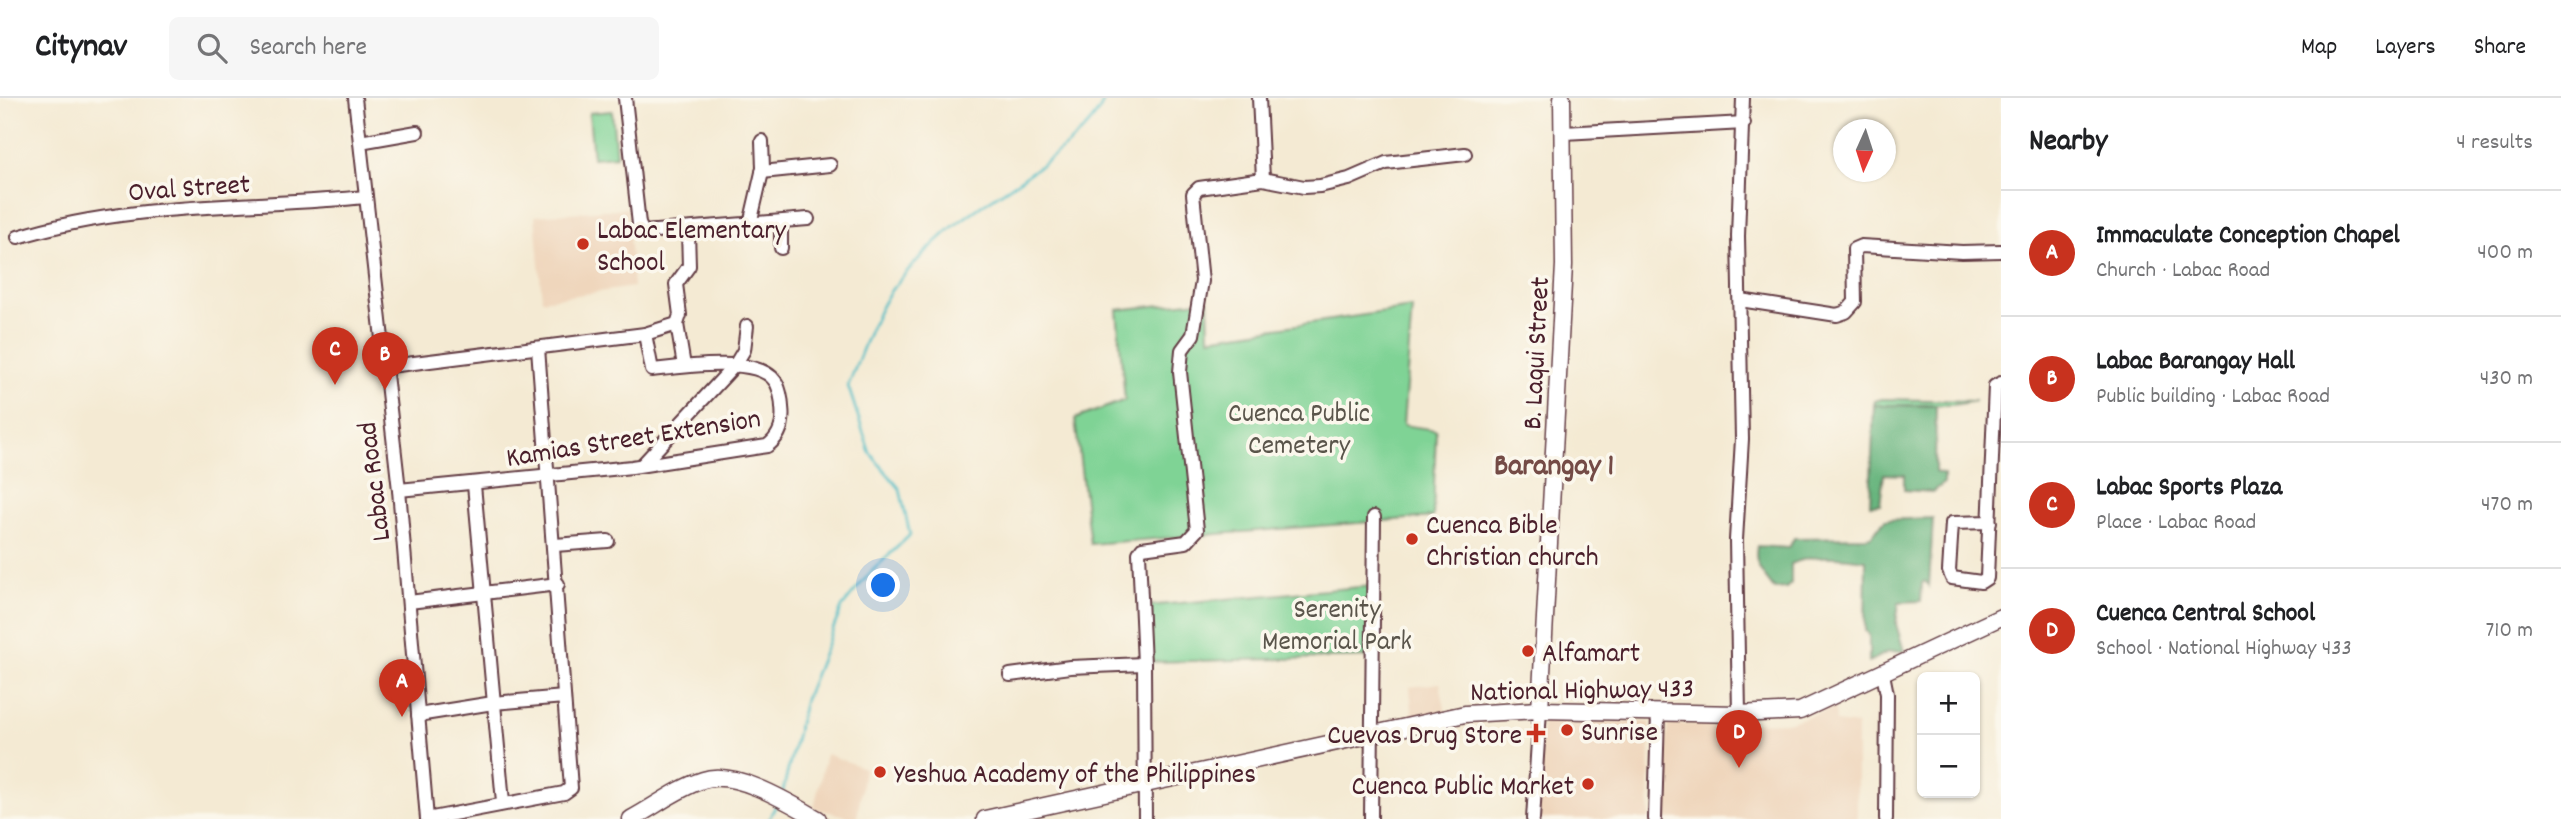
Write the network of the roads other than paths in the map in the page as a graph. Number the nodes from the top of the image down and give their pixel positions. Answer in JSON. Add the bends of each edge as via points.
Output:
{"nodes":[{"id":1,"x":355,"y":98,"type":"edge"},
{"id":2,"x":625,"y":98,"type":"edge"},
{"id":3,"x":1259,"y":98,"type":"edge"},
{"id":4,"x":1562,"y":98,"type":"edge"},
{"id":5,"x":1743,"y":98,"type":"edge"},
{"id":6,"x":1744,"y":123,"type":"junction"},
{"id":7,"x":417,"y":132,"type":"dead end"},
{"id":8,"x":1564,"y":133,"type":"junction"},
{"id":9,"x":762,"y":141,"type":"dead end"},
{"id":10,"x":360,"y":142,"type":"junction"},
{"id":11,"x":1465,"y":154,"type":"dead end"},
{"id":12,"x":830,"y":165,"type":"dead end"},
{"id":13,"x":762,"y":172,"type":"junction"},
{"id":14,"x":1264,"y":179,"type":"junction"},
{"id":15,"x":366,"y":197,"type":"junction"},
{"id":16,"x":808,"y":219,"type":"dead end"},
{"id":17,"x":781,"y":222,"type":"junction"},
{"id":18,"x":750,"y":224,"type":"junction"},
{"id":19,"x":688,"y":231,"type":"junction"},
{"id":20,"x":18,"y":237,"type":"dead end"},
{"id":21,"x":781,"y":247,"type":"dead end"},
{"id":22,"x":2001,"y":251,"type":"edge"},
{"id":23,"x":1740,"y":300,"type":"junction"},
{"id":24,"x":677,"y":324,"type":"junction"},
{"id":25,"x":747,"y":326,"type":"dead end"},
{"id":26,"x":645,"y":334,"type":"junction"},
{"id":27,"x":538,"y":348,"type":"junction"},
{"id":28,"x":735,"y":365,"type":"junction"},
{"id":29,"x":684,"y":366,"type":"junction"},
{"id":30,"x":383,"y":367,"type":"junction"},
{"id":31,"x":2001,"y":383,"type":"edge"},
{"id":32,"x":642,"y":466,"type":"junction"},
{"id":33,"x":550,"y":477,"type":"junction"},
{"id":34,"x":474,"y":485,"type":"junction"},
{"id":35,"x":399,"y":490,"type":"junction"},
{"id":36,"x":1374,"y":517,"type":"dead end"},
{"id":37,"x":1990,"y":522,"type":"junction"},
{"id":38,"x":608,"y":541,"type":"dead end"},
{"id":39,"x":1995,"y":542,"type":"edge"},
{"id":40,"x":555,"y":545,"type":"junction"},
{"id":41,"x":558,"y":584,"type":"junction"},
{"id":42,"x":483,"y":592,"type":"junction"},
{"id":43,"x":410,"y":602,"type":"junction"},
{"id":44,"x":2001,"y":617,"type":"edge"},
{"id":45,"x":1144,"y":664,"type":"junction"},
{"id":46,"x":1883,"y":674,"type":"junction"},
{"id":47,"x":1010,"y":675,"type":"dead end"},
{"id":48,"x":564,"y":697,"type":"junction"},
{"id":49,"x":493,"y":703,"type":"junction"},
{"id":50,"x":1540,"y":710,"type":"junction"},
{"id":51,"x":1658,"y":713,"type":"junction"},
{"id":52,"x":1738,"y":714,"type":"junction"},
{"id":53,"x":418,"y":716,"type":"junction"},
{"id":54,"x":1372,"y":733,"type":"junction"},
{"id":55,"x":1143,"y":785,"type":"junction"},
{"id":56,"x":503,"y":802,"type":"junction"},
{"id":57,"x":808,"y":818,"type":"edge"},
{"id":58,"x":427,"y":819,"type":"edge"},
{"id":59,"x":631,"y":819,"type":"edge"},
{"id":60,"x":985,"y":819,"type":"edge"},
{"id":61,"x":1146,"y":819,"type":"edge"},
{"id":62,"x":1371,"y":819,"type":"edge"},
{"id":63,"x":1533,"y":819,"type":"edge"},
{"id":64,"x":1656,"y":819,"type":"edge"},
{"id":65,"x":1886,"y":819,"type":"edge"}],
"edges":[{"from":1,"to":10,"type":"street","name":"Labac Road"},
{"from":2,"to":19,"type":"street","via":[[640,229],[650,234]]},
{"from":3,"to":14,"type":"street"},
{"from":4,"to":8,"type":"main road","name":"B. Laqui Street"},
{"from":5,"to":6,"type":"street"},
{"from":6,"to":8,"type":"street"},
{"from":6,"to":23,"type":"street"},
{"from":7,"to":10,"type":"street"},
{"from":8,"to":50,"type":"main road","name":"B. Laqui Street","via":[[1564,279]]},
{"from":9,"to":13,"type":"street"},
{"from":10,"to":15,"type":"street","name":"Labac Road"},
{"from":11,"to":14,"type":"street","via":[[1386,163],[1320,186]]},
{"from":12,"to":13,"type":"street"},
{"from":13,"to":18,"type":"street"},
{"from":14,"to":45,"type":"street","via":[[1199,188],[1193,194],[1202,281],[1193,335],[1182,351],[1180,372],[1197,530],[1186,542],[1142,548],[1139,553]]},
{"from":15,"to":20,"type":"street","name":"Oval Street","via":[[134,213],[66,222]]},
{"from":15,"to":30,"type":"street","name":"Labac Road"},
{"from":16,"to":17,"type":"street"},
{"from":17,"to":18,"type":"street"},
{"from":17,"to":21,"type":"street"},
{"from":18,"to":19,"type":"street"},
{"from":19,"to":24,"type":"street","via":[[689,266],[677,284]]},
{"from":22,"to":23,"type":"street","via":[[1861,246],[1854,249],[1855,302],[1837,315]]},
{"from":23,"to":52,"type":"street"},
{"from":24,"to":26,"type":"street"},
{"from":24,"to":29,"type":"street"},
{"from":25,"to":28,"type":"street","via":[[744,350]]},
{"from":26,"to":27,"type":"street"},
{"from":26,"to":29,"type":"street","name":"Kamias Street Extension","via":[[652,370]]},
{"from":27,"to":30,"type":"street"},
{"from":27,"to":33,"type":"street"},
{"from":28,"to":29,"type":"street","name":"Kamias Street Extension"},
{"from":28,"to":32,"type":"street"},
{"from":28,"to":32,"type":"street","name":"Kamias Street Extension","via":[[767,373],[776,381],[782,408],[775,441],[768,446]]},
{"from":30,"to":35,"type":"street","name":"Labac Road"},
{"from":31,"to":37,"type":"street","via":[[1995,386]]},
{"from":32,"to":33,"type":"street","name":"Kamias Street Extension"},
{"from":33,"to":34,"type":"street","name":"Kamias Street Extension"},
{"from":33,"to":40,"type":"street"},
{"from":34,"to":35,"type":"street","name":"Kamias Street Extension"},
{"from":34,"to":42,"type":"street"},
{"from":35,"to":43,"type":"street","name":"Labac Road"},
{"from":36,"to":54,"type":"street"},
{"from":37,"to":39,"type":"street"},
{"from":37,"to":39,"type":"street","via":[[1952,523],[1951,576],[1985,582]]},
{"from":38,"to":40,"type":"street"},
{"from":40,"to":41,"type":"street"},
{"from":41,"to":42,"type":"street"},
{"from":41,"to":48,"type":"street"},
{"from":42,"to":43,"type":"street"},
{"from":42,"to":49,"type":"street"},
{"from":43,"to":53,"type":"street","name":"Labac Road"},
{"from":44,"to":46,"type":"main road","name":"National Highway 433"},
{"from":45,"to":47,"type":"street"},
{"from":45,"to":55,"type":"street"},
{"from":46,"to":52,"type":"main road","name":"National Highway 433","via":[[1800,711]]},
{"from":46,"to":65,"type":"street","via":[[1887,694]]},
{"from":48,"to":49,"type":"street"},
{"from":48,"to":56,"type":"street","via":[[571,788]]},
{"from":49,"to":53,"type":"street"},
{"from":49,"to":56,"type":"street"},
{"from":50,"to":51,"type":"main road","name":"National Highway 433"},
{"from":50,"to":54,"type":"main road","name":"National Highway 433","via":[[1465,714]]},
{"from":50,"to":63,"type":"street","name":"B. Laqui Street"},
{"from":51,"to":52,"type":"main road","name":"National Highway 433"},
{"from":51,"to":64,"type":"street"},
{"from":53,"to":58,"type":"street","name":"Labac Road"},
{"from":54,"to":55,"type":"main road","name":"National Highway 433"},
{"from":54,"to":62,"type":"street"},
{"from":55,"to":60,"type":"main road","name":"National Highway 433"},
{"from":55,"to":61,"type":"street"},
{"from":56,"to":58,"type":"street"},
{"from":57,"to":59,"type":"main road","via":[[746,789],[714,785],[668,799]]}]}
